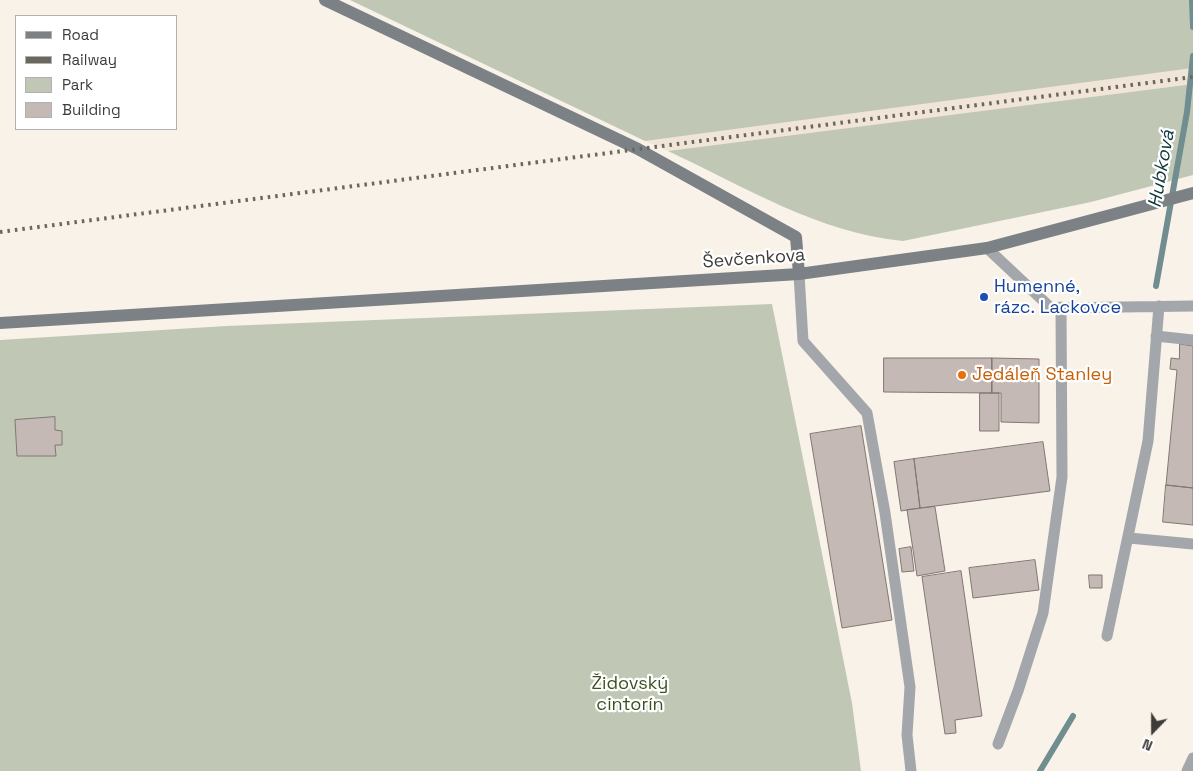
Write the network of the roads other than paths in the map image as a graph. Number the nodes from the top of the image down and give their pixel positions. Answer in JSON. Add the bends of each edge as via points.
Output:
{"nodes":[{"id":1,"x":325,"y":0,"type":"edge"},
{"id":2,"x":1193,"y":193,"type":"edge"},
{"id":3,"x":987,"y":248,"type":"junction"},
{"id":4,"x":799,"y":274,"type":"junction"},
{"id":5,"x":1159,"y":306,"type":"junction"},
{"id":6,"x":1193,"y":306,"type":"edge"},
{"id":7,"x":1061,"y":307,"type":"junction"},
{"id":8,"x":0,"y":323,"type":"edge"},
{"id":9,"x":1156,"y":336,"type":"junction"},
{"id":10,"x":1193,"y":340,"type":"edge"},
{"id":11,"x":1129,"y":538,"type":"junction"},
{"id":12,"x":1193,"y":544,"type":"edge"},
{"id":13,"x":1107,"y":636,"type":"dead end"},
{"id":14,"x":998,"y":744,"type":"dead end"},
{"id":15,"x":1193,"y":758,"type":"edge"},
{"id":16,"x":911,"y":771,"type":"edge"},
{"id":17,"x":1187,"y":771,"type":"edge"}],
"edges":[{"from":1,"to":4,"type":"main road","via":[[638,149],[796,237]]},
{"from":2,"to":3,"type":"main road","name":"Ševčenkova"},
{"from":3,"to":4,"type":"main road","name":"Ševčenkova"},
{"from":3,"to":7,"type":"lane","via":[[1051,308]]},
{"from":4,"to":8,"type":"main road","name":"Ševčenkova"},
{"from":4,"to":16,"type":"lane","via":[[803,341],[867,412],[910,687],[907,735]]},
{"from":5,"to":6,"type":"lane"},
{"from":5,"to":7,"type":"lane"},
{"from":5,"to":9,"type":"lane"},
{"from":7,"to":14,"type":"lane","via":[[1062,477],[1043,613]]},
{"from":9,"to":10,"type":"lane"},
{"from":9,"to":11,"type":"lane","via":[[1148,441]]},
{"from":11,"to":12,"type":"lane"},
{"from":11,"to":13,"type":"lane"},
{"from":15,"to":17,"type":"lane"}]}
